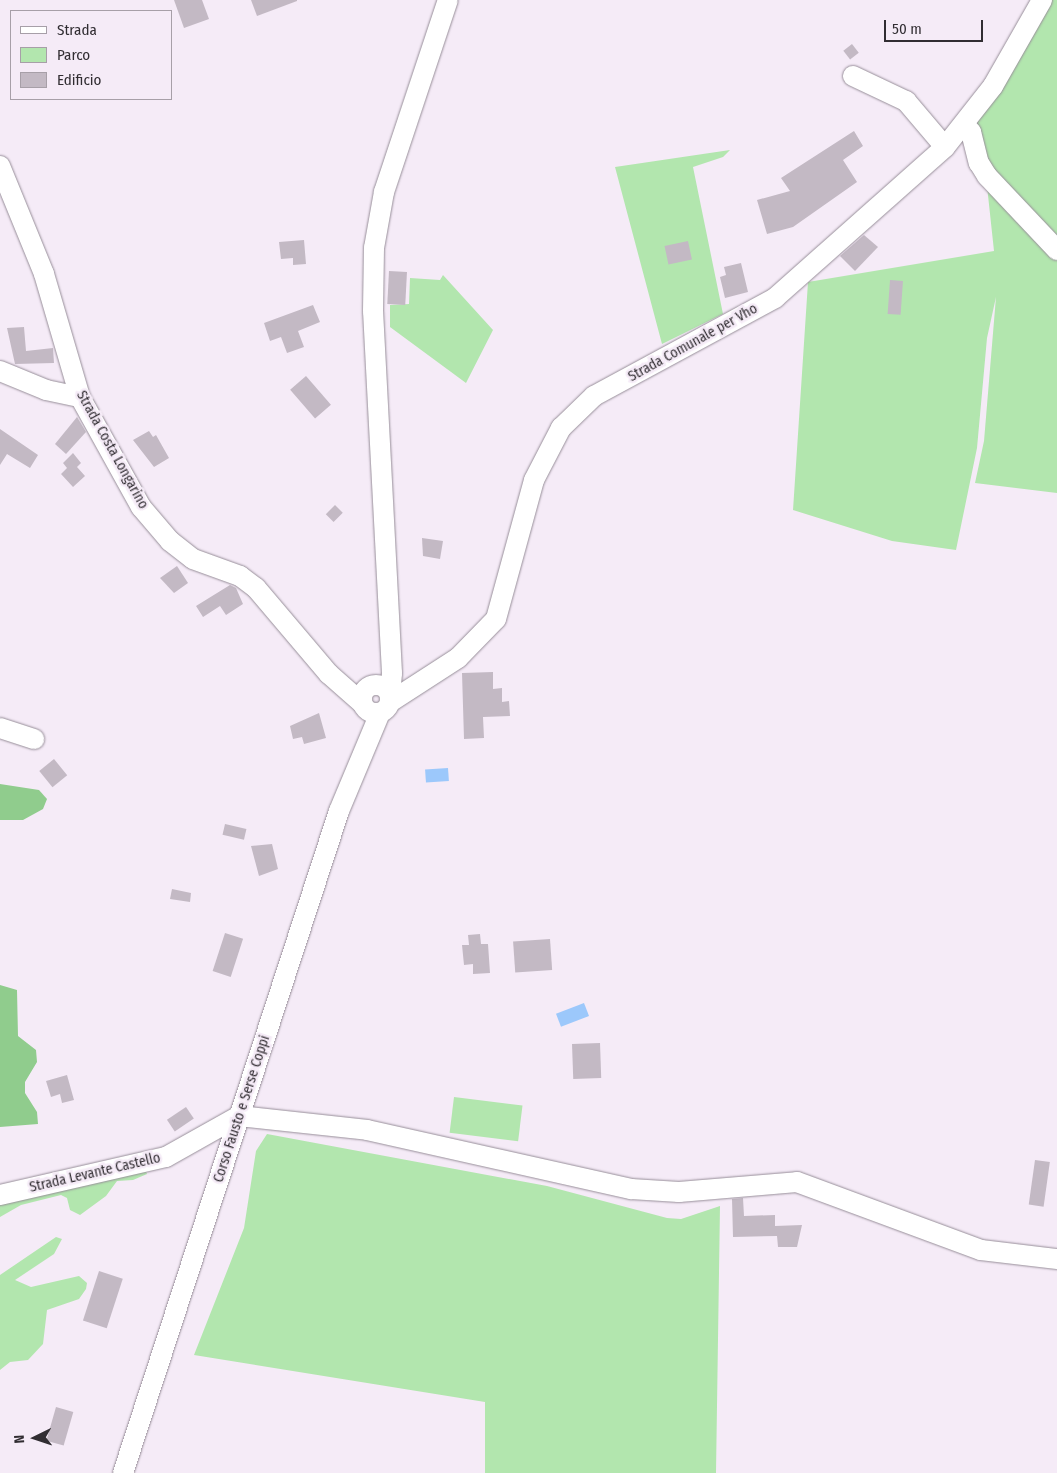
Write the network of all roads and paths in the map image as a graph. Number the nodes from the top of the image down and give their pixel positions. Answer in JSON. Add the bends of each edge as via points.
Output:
{"nodes":[{"id":1,"x":448,"y":0,"type":"edge"},
{"id":2,"x":1042,"y":0,"type":"edge"},
{"id":3,"x":854,"y":76,"type":"dead end"},
{"id":4,"x":964,"y":124,"type":"junction"},
{"id":5,"x":945,"y":147,"type":"junction"},
{"id":6,"x":0,"y":166,"type":"edge"},
{"id":7,"x":1057,"y":250,"type":"edge"},
{"id":8,"x":0,"y":371,"type":"edge"},
{"id":9,"x":80,"y":396,"type":"junction"},
{"id":10,"x":375,"y":699,"type":"junction"},
{"id":11,"x":0,"y":728,"type":"edge"},
{"id":12,"x":34,"y":739,"type":"dead end"},
{"id":13,"x":239,"y":1116,"type":"junction"},
{"id":14,"x":0,"y":1195,"type":"edge"},
{"id":15,"x":1057,"y":1259,"type":"edge"},
{"id":16,"x":123,"y":1473,"type":"edge"}],
"edges":[{"from":1,"to":10,"type":"street","name":"Corso Fausto e Serse Coppi","via":[[384,192],[374,248],[373,311],[390,636]]},
{"from":2,"to":4,"type":"street","name":"Strada Comunale per Vho","via":[[993,86]]},
{"from":3,"to":5,"type":"street","via":[[906,100]]},
{"from":4,"to":5,"type":"street","name":"Strada Comunale per Vho"},
{"from":4,"to":7,"type":"street","via":[[971,132],[979,163],[987,176]]},
{"from":5,"to":10,"type":"street","name":"Strada Comunale per Vho","via":[[775,298],[594,396],[561,428],[534,480],[496,619],[458,658]]},
{"from":6,"to":9,"type":"street","name":"Strada Costa Longarino","via":[[44,274]]},
{"from":8,"to":9,"type":"street","via":[[46,390]]},
{"from":9,"to":10,"type":"street","name":"Strada Costa Longarino","via":[[141,506],[170,541],[193,559],[240,576],[256,588],[341,686]]},
{"from":10,"to":13,"type":"street","name":"Corso Fausto e Serse Coppi","via":[[364,746]]},
{"from":11,"to":12,"type":"street"},
{"from":13,"to":14,"type":"street","name":"Strada Levante Castello","via":[[166,1157]]},
{"from":13,"to":15,"type":"street","via":[[367,1130],[632,1189],[679,1192],[797,1182],[981,1250]]},
{"from":13,"to":16,"type":"street","name":"Corso Fausto e Serse Coppi"}]}
